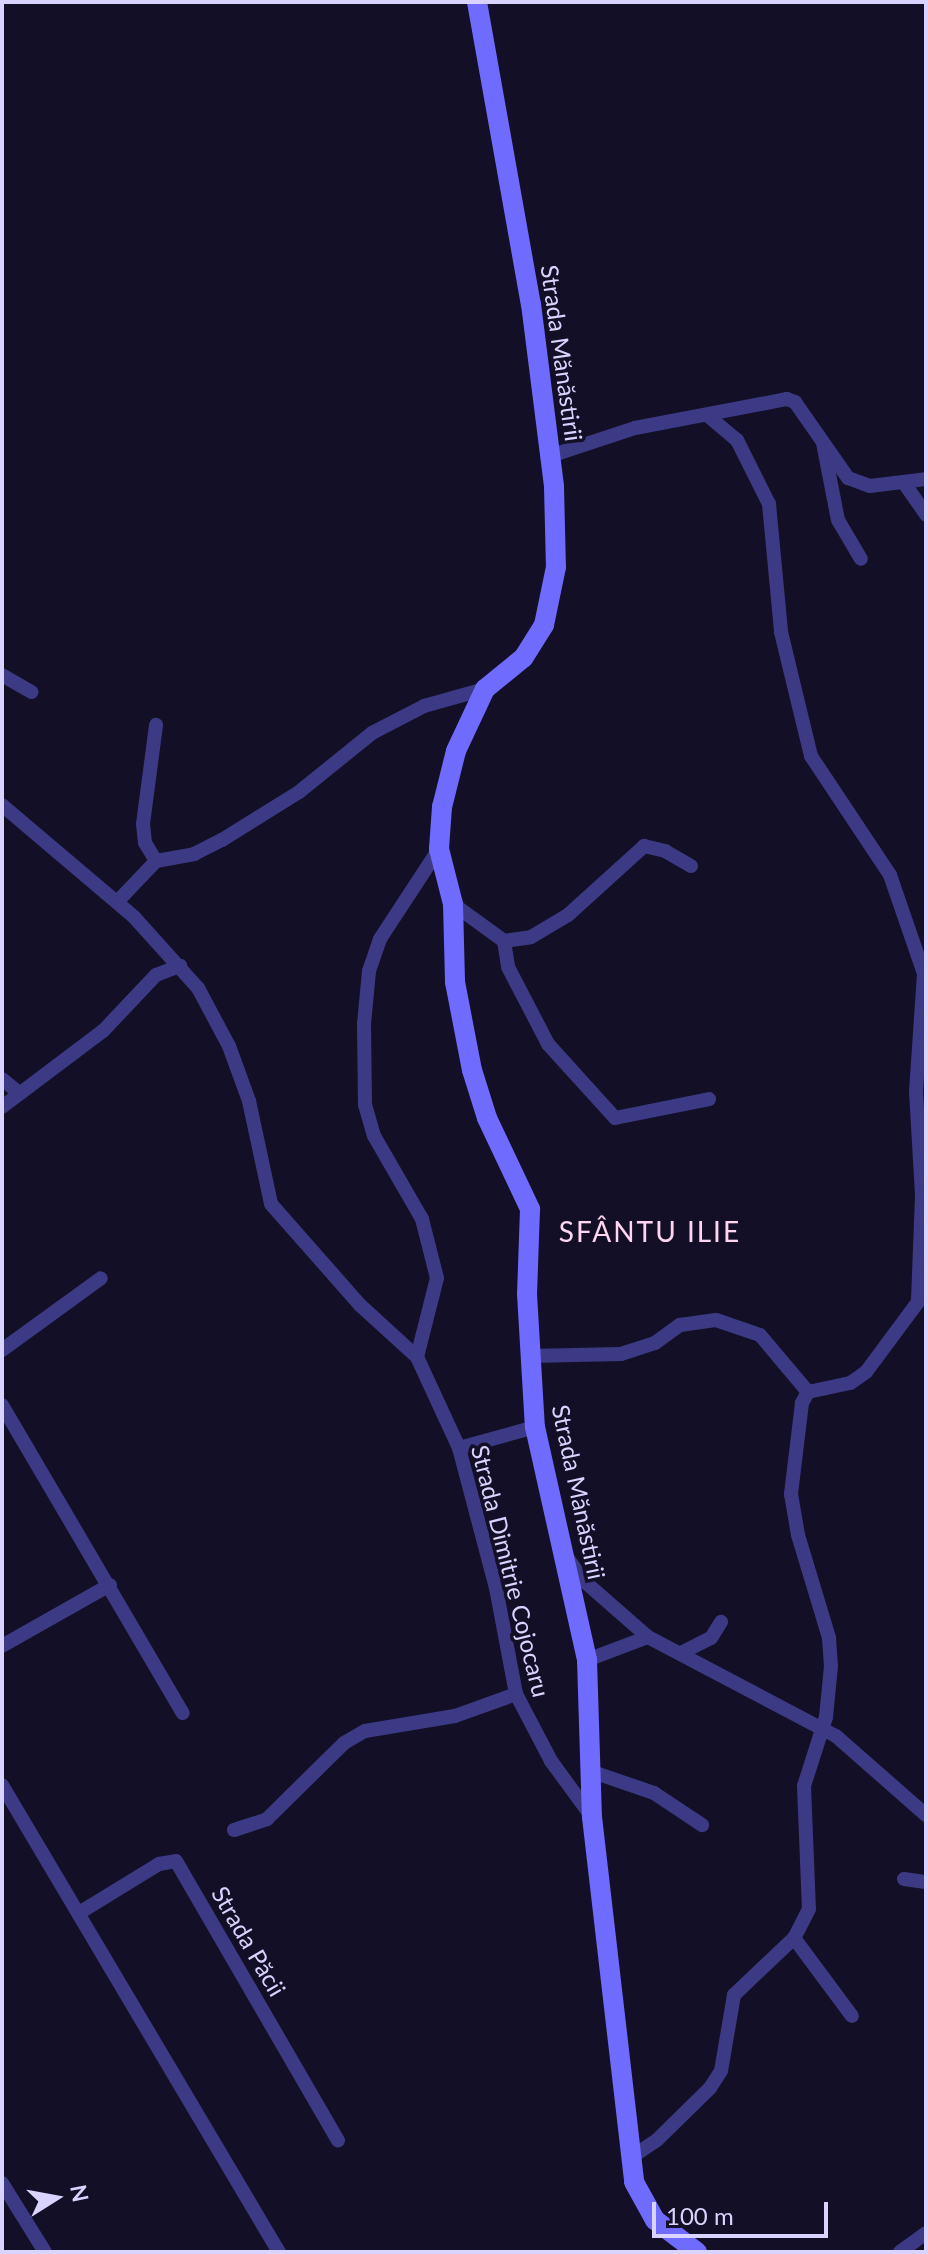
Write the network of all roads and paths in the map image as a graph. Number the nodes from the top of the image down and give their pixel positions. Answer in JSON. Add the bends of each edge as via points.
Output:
{"nodes":[{"id":1,"x":477,"y":2,"type":"edge"},
{"id":2,"x":707,"y":415,"type":"junction"},
{"id":3,"x":823,"y":442,"type":"junction"},
{"id":4,"x":550,"y":456,"type":"junction"},
{"id":5,"x":926,"y":479,"type":"edge"},
{"id":6,"x":904,"y":483,"type":"junction"},
{"id":7,"x":926,"y":515,"type":"edge"},
{"id":8,"x":861,"y":559,"type":"dead end"},
{"id":9,"x":2,"y":675,"type":"edge"},
{"id":10,"x":485,"y":689,"type":"junction"},
{"id":11,"x":31,"y":692,"type":"dead end"},
{"id":12,"x":156,"y":725,"type":"dead end"},
{"id":13,"x":2,"y":805,"type":"edge"},
{"id":14,"x":439,"y":849,"type":"junction"},
{"id":15,"x":156,"y":861,"type":"junction"},
{"id":16,"x":691,"y":866,"type":"dead end"},
{"id":17,"x":117,"y":902,"type":"junction"},
{"id":18,"x":453,"y":904,"type":"junction"},
{"id":19,"x":504,"y":941,"type":"junction"},
{"id":20,"x":164,"y":949,"type":"junction"},
{"id":21,"x":180,"y":966,"type":"junction"},
{"id":22,"x":156,"y":975,"type":"junction"},
{"id":23,"x":2,"y":1079,"type":"edge"},
{"id":24,"x":19,"y":1093,"type":"junction"},
{"id":25,"x":709,"y":1099,"type":"dead end"},
{"id":26,"x":2,"y":1107,"type":"edge"},
{"id":27,"x":101,"y":1278,"type":"dead end"},
{"id":28,"x":922,"y":1304,"type":"edge"},
{"id":29,"x":2,"y":1350,"type":"edge"},
{"id":30,"x":530,"y":1356,"type":"junction"},
{"id":31,"x":417,"y":1357,"type":"junction"},
{"id":32,"x":808,"y":1392,"type":"junction"},
{"id":33,"x":2,"y":1405,"type":"edge"},
{"id":34,"x":535,"y":1427,"type":"junction"},
{"id":35,"x":459,"y":1448,"type":"junction"},
{"id":36,"x":566,"y":1556,"type":"junction"},
{"id":37,"x":110,"y":1585,"type":"junction"},
{"id":38,"x":721,"y":1622,"type":"dead end"},
{"id":39,"x":648,"y":1637,"type":"junction"},
{"id":40,"x":2,"y":1646,"type":"edge"},
{"id":41,"x":683,"y":1652,"type":"junction"},
{"id":42,"x":587,"y":1660,"type":"junction"},
{"id":43,"x":516,"y":1694,"type":"junction"},
{"id":44,"x":183,"y":1713,"type":"dead end"},
{"id":45,"x":820,"y":1726,"type":"junction"},
{"id":46,"x":590,"y":1771,"type":"junction"},
{"id":47,"x":2,"y":1785,"type":"edge"},
{"id":48,"x":925,"y":1812,"type":"edge"},
{"id":49,"x":592,"y":1817,"type":"junction"},
{"id":50,"x":702,"y":1825,"type":"dead end"},
{"id":51,"x":234,"y":1830,"type":"dead end"},
{"id":52,"x":904,"y":1879,"type":"dead end"},
{"id":53,"x":926,"y":1882,"type":"edge"},
{"id":54,"x":79,"y":1913,"type":"junction"},
{"id":55,"x":794,"y":1938,"type":"junction"},
{"id":56,"x":852,"y":2016,"type":"dead end"},
{"id":57,"x":338,"y":2140,"type":"dead end"},
{"id":58,"x":630,"y":2158,"type":"junction"},
{"id":59,"x":2,"y":2183,"type":"edge"},
{"id":60,"x":926,"y":2233,"type":"edge"},
{"id":61,"x":45,"y":2252,"type":"edge"},
{"id":62,"x":279,"y":2252,"type":"edge"},
{"id":63,"x":697,"y":2252,"type":"edge"},
{"id":64,"x":900,"y":2252,"type":"edge"}],
"edges":[{"from":1,"to":4,"type":"street","name":"Strada Mănăstirii","via":[[525,267]]},
{"from":2,"to":3,"type":"street","via":[[787,399],[795,402]]},
{"from":2,"to":4,"type":"street","via":[[635,428]]},
{"from":2,"to":28,"type":"street","via":[[737,440],[769,504],[783,644],[811,756],[890,875],[921,959],[925,1001],[916,1091]]},
{"from":3,"to":6,"type":"street","via":[[848,478],[859,484]]},
{"from":3,"to":8,"type":"street","via":[[838,520]]},
{"from":4,"to":10,"type":"street","name":"Strada Mănăstirii","via":[[556,567],[544,625],[523,658]]},
{"from":5,"to":6,"type":"street"},
{"from":6,"to":7,"type":"street"},
{"from":9,"to":11,"type":"street"},
{"from":10,"to":14,"type":"street","name":"Strada Mănăstirii","via":[[450,765]]},
{"from":10,"to":15,"type":"street","name":"Strada Mănăstirii","via":[[424,706],[372,733],[299,792],[222,840],[194,854]]},
{"from":12,"to":15,"type":"street","via":[[143,824],[145,843]]},
{"from":13,"to":17,"type":"street","name":"Strada Dimitrie Cojocaru"},
{"from":14,"to":18,"type":"street","name":"Strada Mănăstirii"},
{"from":14,"to":31,"type":"street","via":[[380,939],[369,971],[362,1066],[371,1126],[422,1219],[437,1278]]},
{"from":15,"to":17,"type":"street"},
{"from":16,"to":19,"type":"street","via":[[644,846],[568,915],[531,937]]},
{"from":17,"to":20,"type":"street","name":"Strada Dimitrie Cojocaru"},
{"from":18,"to":19,"type":"street"},
{"from":18,"to":30,"type":"street","name":"Strada Mănăstirii","via":[[455,982],[472,1070],[487,1118],[530,1209]]},
{"from":19,"to":25,"type":"street","via":[[508,967],[548,1044],[615,1118]]},
{"from":20,"to":21,"type":"street","name":"Strada Dimitrie Cojocaru"},
{"from":20,"to":22,"type":"street"},
{"from":21,"to":22,"type":"street"},
{"from":21,"to":31,"type":"street","name":"Strada Dimitrie Cojocaru","via":[[212,1010],[229,1046],[249,1101],[271,1204],[360,1305]]},
{"from":22,"to":24,"type":"street","via":[[103,1031]]},
{"from":23,"to":24,"type":"street"},
{"from":24,"to":26,"type":"street"},
{"from":27,"to":29,"type":"street"},
{"from":28,"to":32,"type":"street","via":[[866,1372],[850,1383]]},
{"from":30,"to":32,"type":"street","via":[[621,1354],[655,1343],[680,1325],[716,1320],[760,1335]]},
{"from":30,"to":34,"type":"street","name":"Strada Mănăstirii"},
{"from":31,"to":35,"type":"street","name":"Strada Dimitrie Cojocaru"},
{"from":32,"to":45,"type":"street","via":[[802,1403],[791,1494],[829,1638],[830,1696]]},
{"from":33,"to":37,"type":"street"},
{"from":34,"to":35,"type":"street"},
{"from":34,"to":36,"type":"street","name":"Strada Mănăstirii"},
{"from":35,"to":43,"type":"street","name":"Strada Dimitrie Cojocaru","via":[[496,1588]]},
{"from":36,"to":39,"type":"street","via":[[584,1581]]},
{"from":36,"to":42,"type":"street","name":"Strada Mănăstirii"},
{"from":37,"to":40,"type":"street"},
{"from":37,"to":44,"type":"street"},
{"from":38,"to":41,"type":"street","via":[[711,1638]]},
{"from":39,"to":41,"type":"street"},
{"from":39,"to":42,"type":"street"},
{"from":41,"to":45,"type":"street","via":[[742,1691]]},
{"from":42,"to":46,"type":"street","name":"Strada Mănăstirii"},
{"from":43,"to":49,"type":"street","name":"Strada Dimitrie Cojocaru","via":[[551,1761]]},
{"from":43,"to":51,"type":"street","via":[[455,1716],[365,1731],[344,1743],[326,1767],[267,1819]]},
{"from":45,"to":48,"type":"street"},
{"from":45,"to":55,"type":"street","via":[[804,1786],[812,1892]]},
{"from":46,"to":49,"type":"street","name":"Strada Mănăstirii"},
{"from":46,"to":50,"type":"street","via":[[654,1793]]},
{"from":47,"to":54,"type":"street"},
{"from":49,"to":58,"type":"street","name":"Strada Mănăstirii"},
{"from":52,"to":53,"type":"street"},
{"from":54,"to":57,"type":"street","name":"Strada Păcii","via":[[159,1864],[176,1861]]},
{"from":54,"to":62,"type":"street"},
{"from":55,"to":56,"type":"street"},
{"from":55,"to":58,"type":"street","via":[[734,1995],[721,2071],[710,2088],[657,2140]]},
{"from":58,"to":63,"type":"street","name":"Strada Mănăstirii","via":[[634,2182],[655,2220]]},
{"from":59,"to":61,"type":"street"},
{"from":60,"to":64,"type":"street"}]}
